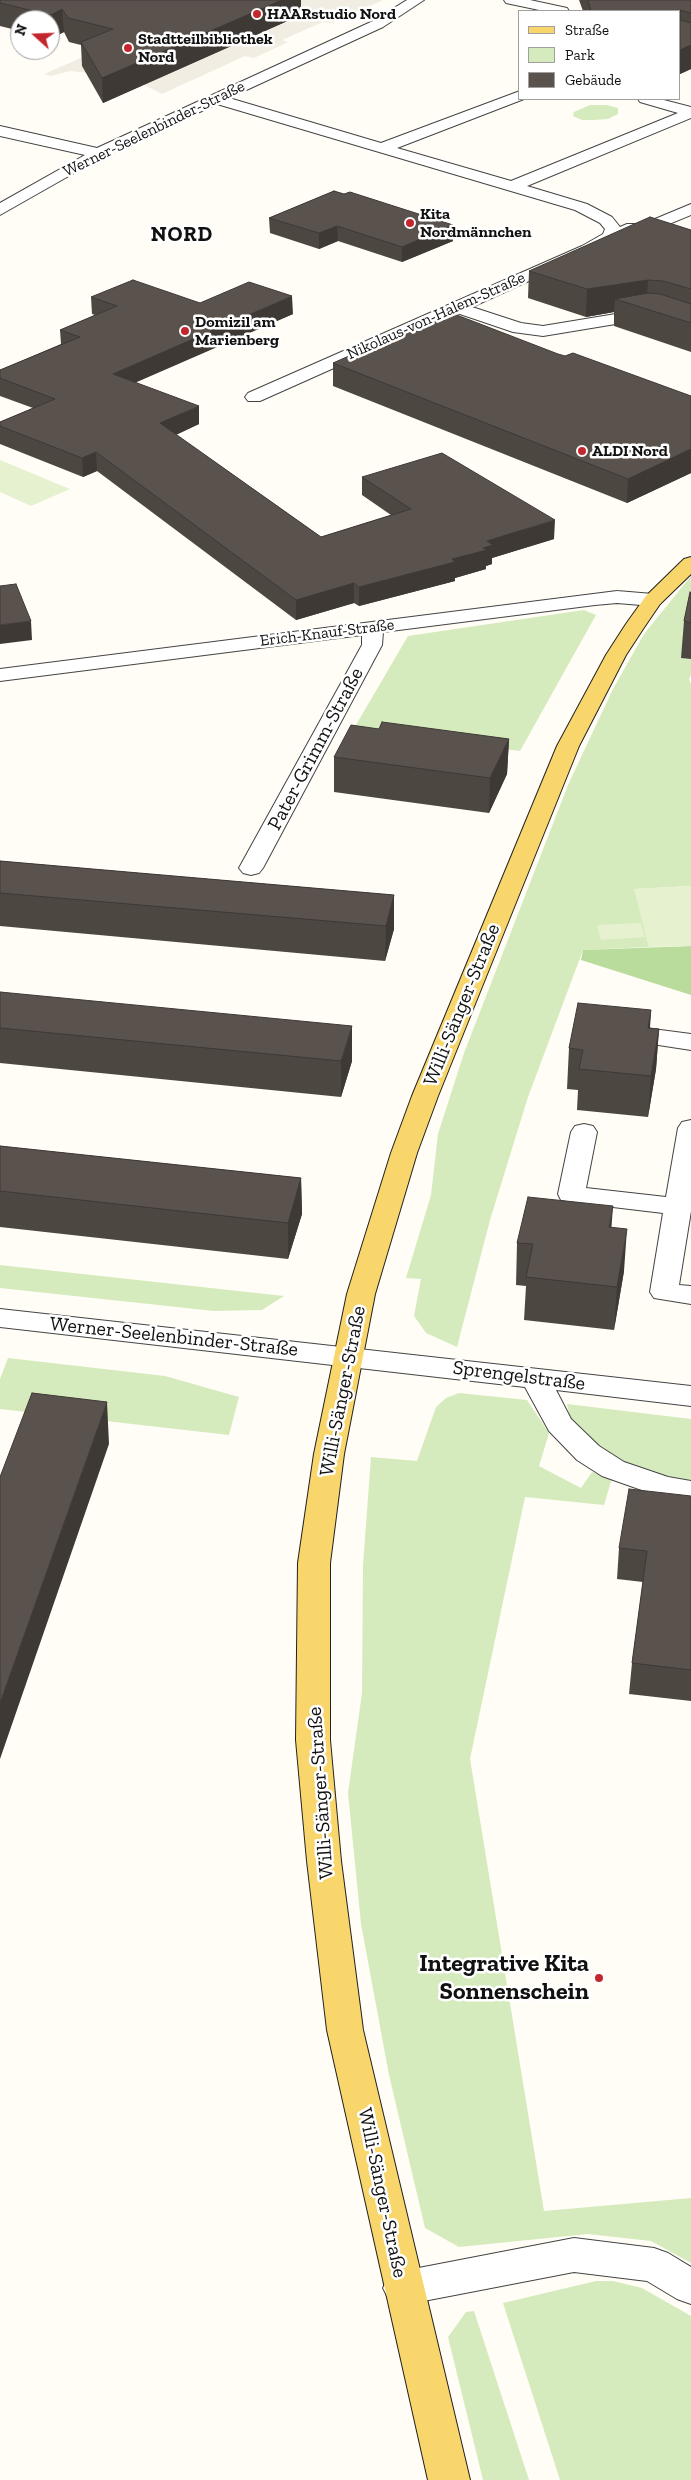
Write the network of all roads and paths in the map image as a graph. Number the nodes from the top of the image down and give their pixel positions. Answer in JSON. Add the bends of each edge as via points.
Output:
{"nodes":[{"id":1,"x":417,"y":0,"type":"edge"},
{"id":2,"x":512,"y":0,"type":"edge"},
{"id":3,"x":557,"y":10,"type":"edge"},
{"id":4,"x":359,"y":20,"type":"dead end"},
{"id":5,"x":378,"y":24,"type":"junction"},
{"id":6,"x":273,"y":59,"type":"dead end"},
{"id":7,"x":292,"y":63,"type":"junction"},
{"id":8,"x":518,"y":96,"type":"edge"},
{"id":9,"x":215,"y":99,"type":"junction"},
{"id":10,"x":649,"y":100,"type":"edge"},
{"id":11,"x":691,"y":112,"type":"edge"},
{"id":12,"x":0,"y":131,"type":"edge"},
{"id":13,"x":382,"y":148,"type":"junction"},
{"id":14,"x":99,"y":153,"type":"junction"},
{"id":15,"x":513,"y":186,"type":"junction"},
{"id":16,"x":691,"y":209,"type":"edge"},
{"id":17,"x":0,"y":210,"type":"edge"},
{"id":18,"x":613,"y":229,"type":"junction"},
{"id":19,"x":645,"y":229,"type":"junction"},
{"id":20,"x":673,"y":238,"type":"edge"},
{"id":21,"x":456,"y":308,"type":"junction"},
{"id":22,"x":691,"y":325,"type":"edge"},
{"id":23,"x":254,"y":397,"type":"dead end"},
{"id":24,"x":691,"y":562,"type":"edge"},
{"id":25,"x":653,"y":600,"type":"junction"},
{"id":26,"x":373,"y":628,"type":"junction"},
{"id":27,"x":0,"y":674,"type":"edge"},
{"id":28,"x":251,"y":868,"type":"dead end"},
{"id":29,"x":600,"y":1031,"type":"edge"},
{"id":30,"x":691,"y":1042,"type":"edge"},
{"id":31,"x":691,"y":1128,"type":"edge"},
{"id":32,"x":584,"y":1132,"type":"dead end"},
{"id":33,"x":678,"y":1208,"type":"junction"},
{"id":34,"x":691,"y":1295,"type":"edge"},
{"id":35,"x":1,"y":1321,"type":"edge"},
{"id":36,"x":347,"y":1358,"type":"junction"},
{"id":37,"x":535,"y":1378,"type":"junction"},
{"id":38,"x":691,"y":1396,"type":"edge"},
{"id":39,"x":691,"y":1490,"type":"edge"},
{"id":40,"x":691,"y":2286,"type":"edge"},
{"id":41,"x":402,"y":2288,"type":"junction"},
{"id":42,"x":449,"y":2480,"type":"edge"}],
"edges":[{"from":1,"to":5,"type":"street","name":"Werner-Seelenbinder-Straße"},
{"from":2,"to":3,"type":"street"},
{"from":4,"to":5,"type":"street"},
{"from":5,"to":7,"type":"street","name":"Werner-Seelenbinder-Straße"},
{"from":6,"to":7,"type":"street"},
{"from":7,"to":9,"type":"street","name":"Werner-Seelenbinder-Straße"},
{"from":8,"to":13,"type":"street"},
{"from":9,"to":13,"type":"street"},
{"from":9,"to":14,"type":"street","name":"Werner-Seelenbinder-Straße"},
{"from":10,"to":11,"type":"street"},
{"from":11,"to":15,"type":"street"},
{"from":12,"to":14,"type":"street"},
{"from":13,"to":15,"type":"street"},
{"from":14,"to":17,"type":"street","name":"Werner-Seelenbinder-Straße"},
{"from":15,"to":18,"type":"street","via":[[581,207],[606,220]]},
{"from":16,"to":19,"type":"street"},
{"from":18,"to":19,"type":"street"},
{"from":18,"to":21,"type":"street","name":"Nikolaus-von-Halem-Straße","via":[[611,236],[588,249]]},
{"from":19,"to":20,"type":"street"},
{"from":21,"to":22,"type":"street","via":[[519,328],[543,331],[632,314],[661,315]]},
{"from":21,"to":23,"type":"street","name":"Nikolaus-von-Halem-Straße"},
{"from":24,"to":25,"type":"main road","name":"Willi-Sänger-Straße"},
{"from":25,"to":26,"type":"street","name":"Erich-Knauf-Straße","via":[[595,599]]},
{"from":25,"to":36,"type":"main road","name":"Willi-Sänger-Straße","via":[[616,655],[568,746],[425,1096],[404,1153],[362,1294]]},
{"from":26,"to":27,"type":"street","name":"Erich-Knauf-Straße"},
{"from":26,"to":28,"type":"street","name":"Pater-Grimm-Straße","via":[[372,645]]},
{"from":29,"to":30,"type":"street"},
{"from":31,"to":33,"type":"street"},
{"from":32,"to":33,"type":"street","via":[[571,1194]]},
{"from":33,"to":34,"type":"street","via":[[664,1292]]},
{"from":35,"to":36,"type":"street","name":"Werner-Seelenbinder-Straße"},
{"from":36,"to":37,"type":"street","name":"Sprengelstraße"},
{"from":36,"to":41,"type":"main road","name":"Willi-Sänger-Straße","via":[[329,1454],[314,1563],[313,1740],[324,1861],[346,2030]]},
{"from":37,"to":38,"type":"street","name":"Sprengelstraße"},
{"from":37,"to":39,"type":"street","via":[[559,1424],[588,1453],[613,1469],[664,1487]]},
{"from":40,"to":41,"type":"street","name":"Willi-Sänger-Straße","via":[[654,2265],[574,2255]]},
{"from":41,"to":42,"type":"main road","name":"Willi-Sänger-Straße"}]}
